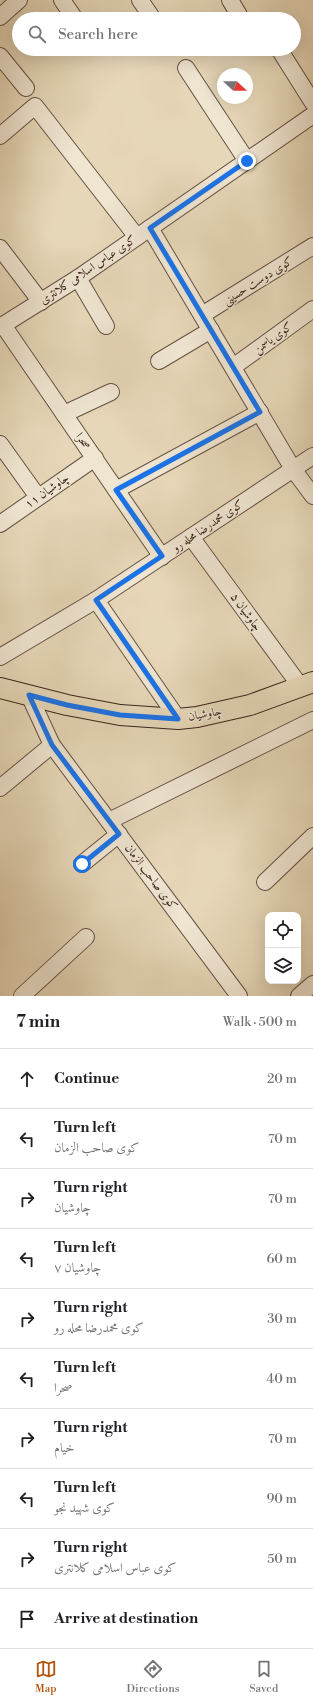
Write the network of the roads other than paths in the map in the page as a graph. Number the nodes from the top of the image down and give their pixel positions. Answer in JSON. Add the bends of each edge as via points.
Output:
{"nodes":[{"id":1,"x":18,"y":0,"type":"edge"},
{"id":2,"x":62,"y":0,"type":"edge"},
{"id":3,"x":140,"y":0,"type":"edge"},
{"id":4,"x":230,"y":0,"type":"edge"},
{"id":5,"x":70,"y":12,"type":"edge"},
{"id":6,"x":148,"y":12,"type":"edge"},
{"id":7,"x":237,"y":12,"type":"edge"},
{"id":8,"x":0,"y":17,"type":"edge"},
{"id":9,"x":0,"y":56,"type":"edge"},
{"id":10,"x":283,"y":56,"type":"edge"},
{"id":11,"x":186,"y":68,"type":"dead end"},
{"id":12,"x":26,"y":88,"type":"dead end"},
{"id":13,"x":313,"y":103,"type":"edge"},
{"id":14,"x":313,"y":115,"type":"edge"},
{"id":15,"x":0,"y":136,"type":"edge"},
{"id":16,"x":247,"y":161,"type":"junction"},
{"id":17,"x":150,"y":228,"type":"junction"},
{"id":18,"x":137,"y":237,"type":"junction"},
{"id":19,"x":313,"y":246,"type":"edge"},
{"id":20,"x":0,"y":248,"type":"edge"},
{"id":21,"x":78,"y":278,"type":"junction"},
{"id":22,"x":41,"y":302,"type":"junction"},
{"id":23,"x":313,"y":309,"type":"edge"},
{"id":24,"x":202,"y":316,"type":"junction"},
{"id":25,"x":2,"y":325,"type":"edge"},
{"id":26,"x":106,"y":326,"type":"dead end"},
{"id":27,"x":211,"y":330,"type":"junction"},
{"id":28,"x":159,"y":361,"type":"dead end"},
{"id":29,"x":233,"y":367,"type":"junction"},
{"id":30,"x":111,"y":392,"type":"dead end"},
{"id":31,"x":260,"y":412,"type":"junction"},
{"id":32,"x":64,"y":414,"type":"junction"},
{"id":33,"x":0,"y":444,"type":"edge"},
{"id":34,"x":313,"y":456,"type":"edge"},
{"id":35,"x":95,"y":458,"type":"junction"},
{"id":36,"x":293,"y":469,"type":"junction"},
{"id":37,"x":116,"y":490,"type":"junction"},
{"id":38,"x":313,"y":496,"type":"edge"},
{"id":39,"x":38,"y":498,"type":"junction"},
{"id":40,"x":0,"y":524,"type":"edge"},
{"id":41,"x":191,"y":537,"type":"junction"},
{"id":42,"x":162,"y":556,"type":"junction"},
{"id":43,"x":96,"y":600,"type":"junction"},
{"id":44,"x":0,"y":657,"type":"edge"},
{"id":45,"x":307,"y":685,"type":"edge"},
{"id":46,"x":0,"y":686,"type":"edge"},
{"id":47,"x":29,"y":695,"type":"junction"},
{"id":48,"x":178,"y":719,"type":"junction"},
{"id":49,"x":313,"y":720,"type":"edge"},
{"id":50,"x":52,"y":745,"type":"junction"},
{"id":51,"x":0,"y":788,"type":"edge"},
{"id":52,"x":114,"y":828,"type":"junction"},
{"id":53,"x":313,"y":836,"type":"edge"},
{"id":54,"x":82,"y":864,"type":"dead end"},
{"id":55,"x":265,"y":882,"type":"dead end"},
{"id":56,"x":86,"y":937,"type":"dead end"},
{"id":57,"x":22,"y":996,"type":"edge"},
{"id":58,"x":239,"y":996,"type":"edge"}],
"edges":[{"from":1,"to":8,"type":"street"},
{"from":2,"to":5,"type":"street"},
{"from":3,"to":6,"type":"street"},
{"from":4,"to":7,"type":"street"},
{"from":9,"to":12,"type":"street"},
{"from":10,"to":13,"type":"street"},
{"from":11,"to":16,"type":"street"},
{"from":14,"to":16,"type":"street","name":"کوی عباس اسلامی کلانتری"},
{"from":15,"to":18,"type":"street","via":[[35,106]]},
{"from":16,"to":17,"type":"street","name":"کوی عباس اسلامی کلانتری"},
{"from":17,"to":18,"type":"street","name":"کوی عباس اسلامی کلانتری"},
{"from":17,"to":24,"type":"street"},
{"from":18,"to":21,"type":"street","name":"کوی عباس اسلامی کلانتری"},
{"from":19,"to":24,"type":"street","name":"کوی دوست حسینی"},
{"from":20,"to":22,"type":"street"},
{"from":21,"to":22,"type":"street","name":"کوی عباس اسلامی کلانتری"},
{"from":21,"to":26,"type":"street"},
{"from":22,"to":25,"type":"street","name":"کوی عباس اسلامی کلانتری"},
{"from":23,"to":29,"type":"street","name":"کوی یاسمن"},
{"from":24,"to":27,"type":"street"},
{"from":25,"to":32,"type":"street","name":"صحرا"},
{"from":27,"to":28,"type":"street"},
{"from":27,"to":29,"type":"street"},
{"from":29,"to":31,"type":"street"},
{"from":30,"to":32,"type":"street"},
{"from":31,"to":36,"type":"street"},
{"from":31,"to":37,"type":"street"},
{"from":32,"to":35,"type":"street","name":"صحرا"},
{"from":33,"to":39,"type":"street"},
{"from":34,"to":36,"type":"street","name":"کوی محمدرضا محله رو"},
{"from":35,"to":37,"type":"street","name":"صحرا"},
{"from":35,"to":39,"type":"street","name":"چاوشیان ۱۱"},
{"from":36,"to":38,"type":"street"},
{"from":36,"to":41,"type":"street","name":"کوی محمدرضا محله رو"},
{"from":37,"to":42,"type":"street","name":"صحرا"},
{"from":39,"to":40,"type":"street","name":"چاوشیان ۱۱"},
{"from":41,"to":42,"type":"street","name":"کوی محمدرضا محله رو"},
{"from":41,"to":45,"type":"street","name":"چاوشیان ۵"},
{"from":42,"to":43,"type":"street","name":"کوی محمدرضا محله رو"},
{"from":43,"to":44,"type":"street","name":"کوی محمدرضا محله رو"},
{"from":43,"to":48,"type":"street"},
{"from":45,"to":48,"type":"main road","name":"چاوشیان","via":[[250,705]]},
{"from":46,"to":47,"type":"main road","name":"چاوشیان"},
{"from":47,"to":48,"type":"main road","name":"چاوشیان","via":[[120,715]]},
{"from":47,"to":50,"type":"street","name":"کوی صاحب الزمان"},
{"from":49,"to":52,"type":"street"},
{"from":50,"to":51,"type":"street"},
{"from":50,"to":52,"type":"street","name":"کوی صاحب الزمان"},
{"from":52,"to":54,"type":"street"},
{"from":52,"to":58,"type":"street","name":"کوی صاحب الزمان"},
{"from":53,"to":55,"type":"street"},
{"from":56,"to":57,"type":"street"}]}
